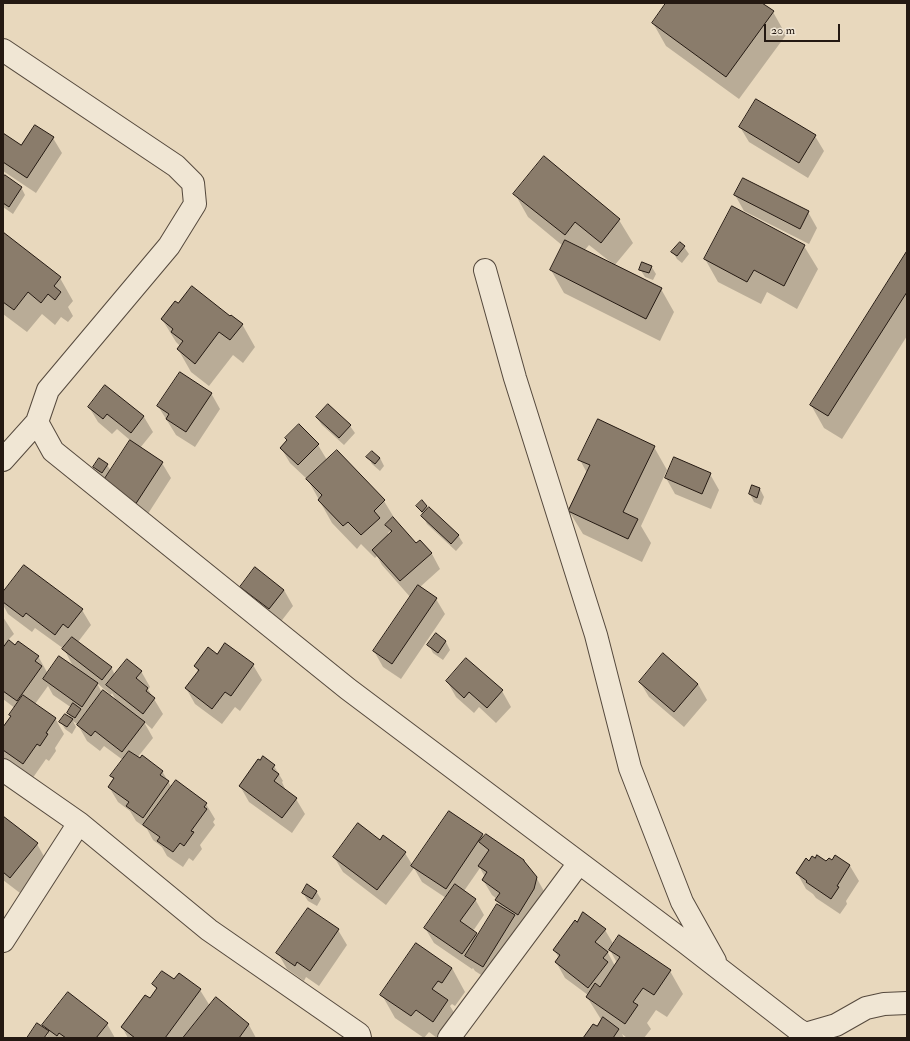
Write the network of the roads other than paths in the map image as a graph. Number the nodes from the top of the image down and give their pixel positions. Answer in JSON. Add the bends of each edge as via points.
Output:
{"nodes":[{"id":1,"x":3,"y":50,"type":"edge"},
{"id":2,"x":485,"y":270,"type":"dead end"},
{"id":3,"x":37,"y":422,"type":"junction"},
{"id":4,"x":3,"y":460,"type":"edge"},
{"id":5,"x":3,"y":770,"type":"edge"},
{"id":6,"x":79,"y":823,"type":"junction"},
{"id":7,"x":579,"y":863,"type":"junction"},
{"id":8,"x":3,"y":941,"type":"edge"},
{"id":9,"x":720,"y":970,"type":"junction"},
{"id":10,"x":907,"y":1003,"type":"edge"},
{"id":11,"x":801,"y":1035,"type":"edge"},
{"id":12,"x":360,"y":1038,"type":"edge"},
{"id":13,"x":449,"y":1038,"type":"edge"}],
"edges":[{"from":1,"to":3,"type":"street","via":[[176,166],[193,183],[195,204],[169,246],[48,390]]},
{"from":2,"to":9,"type":"street","via":[[515,378],[596,635],[630,768],[682,902]]},
{"from":3,"to":4,"type":"street"},
{"from":3,"to":7,"type":"street","via":[[53,451],[348,688]]},
{"from":5,"to":6,"type":"street"},
{"from":6,"to":8,"type":"street"},
{"from":6,"to":12,"type":"street","via":[[210,930],[359,1034]]},
{"from":7,"to":9,"type":"street"},
{"from":7,"to":13,"type":"street"},
{"from":9,"to":11,"type":"street"},
{"from":10,"to":11,"type":"street","via":[[866,1008],[836,1025]]}]}
